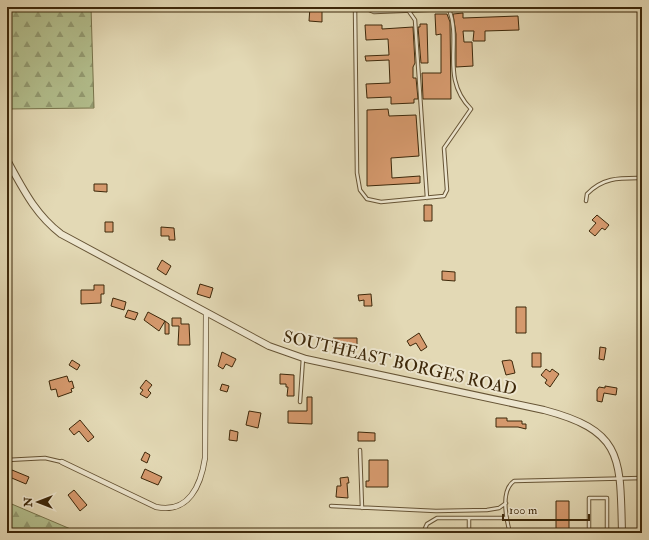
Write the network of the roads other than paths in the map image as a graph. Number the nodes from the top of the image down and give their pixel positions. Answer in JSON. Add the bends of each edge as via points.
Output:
{"nodes":[{"id":1,"x":355,"y":7,"type":"edge"},
{"id":2,"x":362,"y":7,"type":"edge"},
{"id":3,"x":408,"y":10,"type":"junction"},
{"id":4,"x":7,"y":160,"type":"edge"},
{"id":5,"x":642,"y":178,"type":"edge"},
{"id":6,"x":427,"y":198,"type":"junction"},
{"id":7,"x":586,"y":201,"type":"dead end"},
{"id":8,"x":206,"y":313,"type":"junction"},
{"id":9,"x":303,"y":358,"type":"junction"},
{"id":10,"x":300,"y":402,"type":"dead end"},
{"id":11,"x":360,"y":450,"type":"dead end"},
{"id":12,"x":7,"y":460,"type":"edge"},
{"id":13,"x":62,"y":462,"type":"joint"},
{"id":14,"x":642,"y":478,"type":"edge"},
{"id":15,"x":620,"y":479,"type":"junction"},
{"id":16,"x":506,"y":502,"type":"junction"},
{"id":17,"x":331,"y":506,"type":"dead end"},
{"id":18,"x":362,"y":508,"type":"junction"},
{"id":19,"x":469,"y":518,"type":"junction"},
{"id":20,"x":507,"y":518,"type":"junction"},
{"id":21,"x":423,"y":533,"type":"edge"},
{"id":22,"x":469,"y":533,"type":"edge"},
{"id":23,"x":510,"y":533,"type":"edge"},
{"id":24,"x":589,"y":533,"type":"edge"},
{"id":25,"x":607,"y":533,"type":"edge"},
{"id":26,"x":622,"y":533,"type":"edge"}],
"edges":[{"from":1,"to":6,"type":"lane","via":[[357,173],[360,190],[367,199],[381,202]]},
{"from":2,"to":3,"type":"lane","via":[[374,12]]},
{"from":3,"to":6,"type":"lane","via":[[415,20]]},
{"from":3,"to":6,"type":"lane","via":[[449,9],[452,17],[453,68],[462,100],[472,108],[444,148],[447,190],[444,196]]},
{"from":4,"to":8,"type":"street","name":"SOUTHEAST BORGES ROAD","via":[[28,198],[48,224],[68,238]]},
{"from":5,"to":7,"type":"lane","via":[[612,178],[600,183],[587,194]]},
{"from":8,"to":9,"type":"street","name":"SOUTHEAST BORGES ROAD","via":[[257,341]]},
{"from":8,"to":13,"type":"street","via":[[205,458],[201,478],[191,496],[176,507],[156,507]]},
{"from":9,"to":10,"type":"lane"},
{"from":9,"to":15,"type":"street","name":"SOUTHEAST BORGES ROAD","via":[[544,410],[576,420],[594,429],[609,445],[618,464]]},
{"from":11,"to":18,"type":"lane"},
{"from":12,"to":13,"type":"lane","via":[[45,458]]},
{"from":14,"to":15,"type":"lane"},
{"from":15,"to":16,"type":"lane","via":[[514,481],[509,485]]},
{"from":15,"to":26,"type":"street","name":"SOUTHEAST BORGES ROAD"},
{"from":16,"to":18,"type":"lane","via":[[499,508],[488,510]]},
{"from":16,"to":20,"type":"lane"},
{"from":17,"to":18,"type":"lane"},
{"from":19,"to":20,"type":"lane"},
{"from":19,"to":21,"type":"lane","via":[[438,518],[427,524]]},
{"from":19,"to":22,"type":"lane"},
{"from":20,"to":23,"type":"lane"},
{"from":24,"to":25,"type":"lane","via":[[589,498],[607,498]]}]}
